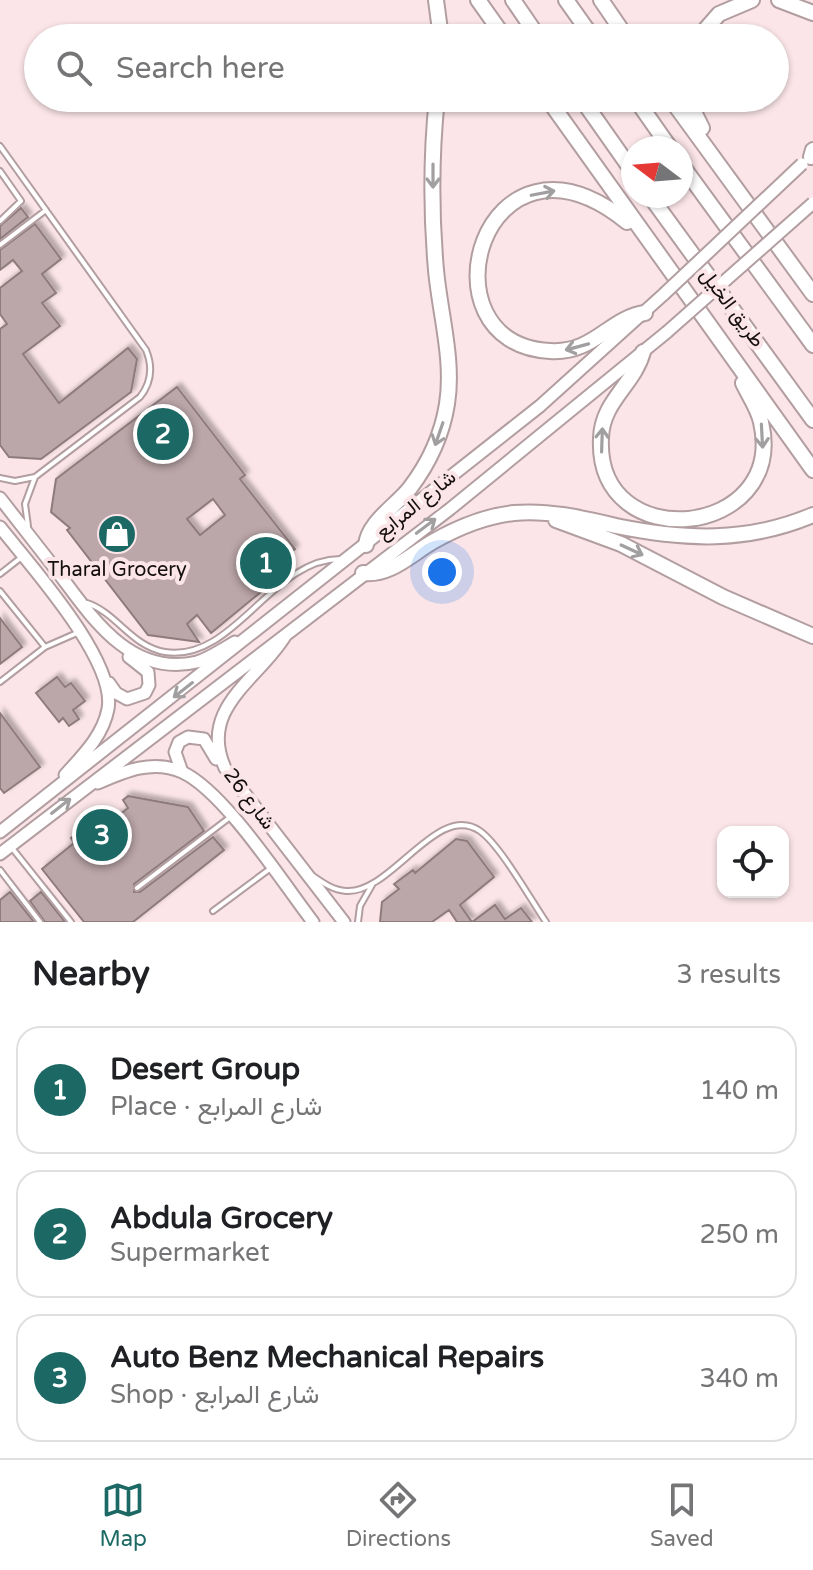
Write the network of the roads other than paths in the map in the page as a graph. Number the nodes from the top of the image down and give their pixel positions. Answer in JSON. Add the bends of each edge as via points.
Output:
{"nodes":[{"id":1,"x":436,"y":0,"type":"edge"},
{"id":2,"x":478,"y":0,"type":"edge"},
{"id":3,"x":513,"y":0,"type":"edge"},
{"id":4,"x":566,"y":0,"type":"edge"},
{"id":5,"x":601,"y":0,"type":"edge"},
{"id":6,"x":752,"y":0,"type":"edge"},
{"id":7,"x":779,"y":0,"type":"edge"},
{"id":8,"x":813,"y":13,"type":"edge"},
{"id":9,"x":439,"y":24,"type":"edge"},
{"id":10,"x":495,"y":24,"type":"edge"},
{"id":11,"x":529,"y":24,"type":"edge"},
{"id":12,"x":583,"y":24,"type":"edge"},
{"id":13,"x":617,"y":24,"type":"edge"},
{"id":14,"x":710,"y":24,"type":"edge"},
{"id":15,"x":436,"y":112,"type":"edge"},
{"id":16,"x":557,"y":112,"type":"edge"},
{"id":17,"x":591,"y":112,"type":"edge"},
{"id":18,"x":645,"y":112,"type":"edge"},
{"id":19,"x":680,"y":112,"type":"edge"},
{"id":20,"x":694,"y":112,"type":"edge"},
{"id":21,"x":662,"y":136,"type":"edge"},
{"id":22,"x":0,"y":147,"type":"edge"},
{"id":23,"x":621,"y":155,"type":"edge"},
{"id":24,"x":810,"y":156,"type":"edge"},
{"id":25,"x":713,"y":158,"type":"junction"},
{"id":26,"x":0,"y":171,"type":"edge"},
{"id":27,"x":693,"y":180,"type":"edge"},
{"id":28,"x":813,"y":203,"type":"edge"},
{"id":29,"x":659,"y":208,"type":"edge"},
{"id":30,"x":46,"y":210,"type":"junction"},
{"id":31,"x":0,"y":221,"type":"edge"},
{"id":32,"x":642,"y":235,"type":"junction"},
{"id":33,"x":0,"y":245,"type":"edge"},
{"id":34,"x":812,"y":291,"type":"edge"},
{"id":35,"x":645,"y":313,"type":"junction"},
{"id":36,"x":813,"y":345,"type":"edge"},
{"id":37,"x":643,"y":352,"type":"junction"},
{"id":38,"x":739,"y":364,"type":"junction"},
{"id":39,"x":813,"y":420,"type":"edge"},
{"id":40,"x":813,"y":470,"type":"edge"},
{"id":41,"x":35,"y":477,"type":"junction"},
{"id":42,"x":0,"y":478,"type":"edge"},
{"id":43,"x":0,"y":498,"type":"edge"},
{"id":44,"x":533,"y":512,"type":"junction"},
{"id":45,"x":813,"y":515,"type":"edge"},
{"id":46,"x":0,"y":527,"type":"edge"},
{"id":47,"x":34,"y":541,"type":"junction"},
{"id":48,"x":366,"y":545,"type":"junction"},
{"id":49,"x":23,"y":556,"type":"junction"},
{"id":50,"x":347,"y":560,"type":"junction"},
{"id":51,"x":363,"y":573,"type":"junction"},
{"id":52,"x":0,"y":574,"type":"edge"},
{"id":53,"x":0,"y":591,"type":"edge"},
{"id":54,"x":80,"y":602,"type":"junction"},
{"id":55,"x":267,"y":624,"type":"junction"},
{"id":56,"x":98,"y":626,"type":"junction"},
{"id":57,"x":289,"y":630,"type":"junction"},
{"id":58,"x":80,"y":632,"type":"junction"},
{"id":59,"x":813,"y":636,"type":"edge"},
{"id":60,"x":45,"y":647,"type":"junction"},
{"id":61,"x":106,"y":680,"type":"junction"},
{"id":62,"x":0,"y":682,"type":"edge"},
{"id":63,"x":225,"y":768,"type":"junction"},
{"id":64,"x":182,"y":772,"type":"junction"},
{"id":65,"x":82,"y":791,"type":"junction"},
{"id":66,"x":43,"y":799,"type":"junction"},
{"id":67,"x":231,"y":816,"type":"junction"},
{"id":68,"x":0,"y":832,"type":"edge"},
{"id":69,"x":11,"y":846,"type":"junction"},
{"id":70,"x":0,"y":854,"type":"edge"},
{"id":71,"x":271,"y":868,"type":"junction"},
{"id":72,"x":0,"y":870,"type":"edge"},
{"id":73,"x":305,"y":871,"type":"junction"},
{"id":74,"x":374,"y":883,"type":"junction"},
{"id":75,"x":137,"y":888,"type":"dead end"},
{"id":76,"x":213,"y":911,"type":"dead end"},
{"id":77,"x":40,"y":922,"type":"edge"},
{"id":78,"x":71,"y":922,"type":"edge"},
{"id":79,"x":313,"y":922,"type":"edge"},
{"id":80,"x":344,"y":922,"type":"edge"},
{"id":81,"x":358,"y":922,"type":"edge"},
{"id":82,"x":546,"y":922,"type":"edge"}],
"edges":[{"from":1,"to":9,"type":"highway"},
{"from":2,"to":10,"type":"highway"},
{"from":3,"to":11,"type":"highway"},
{"from":4,"to":12,"type":"highway"},
{"from":5,"to":13,"type":"highway"},
{"from":6,"to":14,"type":"highway","via":[[719,14]]},
{"from":7,"to":8,"type":"highway"},
{"from":15,"to":48,"type":"highway","one_way":true,"via":[[433,206],[447,402],[425,465],[370,530]]},
{"from":16,"to":32,"type":"highway"},
{"from":17,"to":23,"type":"highway"},
{"from":18,"to":21,"type":"highway"},
{"from":19,"to":25,"type":"highway"},
{"from":20,"to":25,"type":"highway"},
{"from":22,"to":30,"type":"lane"},
{"from":24,"to":35,"type":"main road","name":"شارع المرابع","bridge":true},
{"from":25,"to":34,"type":"highway"},
{"from":26,"to":31,"type":"lane","via":[[21,201]]},
{"from":27,"to":36,"type":"highway"},
{"from":28,"to":37,"type":"main road","name":"شارع المرابع","bridge":true},
{"from":29,"to":39,"type":"highway","name":"طريق الخيل"},
{"from":30,"to":33,"type":"lane"},
{"from":30,"to":41,"type":"lane","via":[[146,350],[151,374],[140,397]]},
{"from":35,"to":32,"type":"highway","one_way":true,"via":[[629,317],[580,348],[539,350],[514,340],[491,319],[477,288],[476,269],[485,234],[495,219],[537,193],[585,195]]},
{"from":32,"to":38,"type":"highway"},
{"from":35,"to":48,"type":"main road","name":"شارع المرابع","via":[[562,388]]},
{"from":38,"to":37,"type":"highway","one_way":true,"via":[[763,431],[754,477],[724,509],[689,521],[670,521],[637,509],[624,498],[601,454],[608,406]]},
{"from":51,"to":37,"type":"main road","name":"شارع المرابع","one_way":true},
{"from":38,"to":40,"type":"highway"},
{"from":41,"to":42,"type":"lane"},
{"from":41,"to":47,"type":"lane","via":[[25,504]]},
{"from":43,"to":47,"type":"main road"},
{"from":44,"to":45,"type":"highway","via":[[676,537],[720,538],[774,529]]},
{"from":44,"to":51,"type":"highway","via":[[482,519],[384,572]]},
{"from":44,"to":59,"type":"highway","one_way":true,"via":[[621,544]]},
{"from":46,"to":49,"type":"main road"},
{"from":47,"to":54,"type":"main road"},
{"from":48,"to":50,"type":"main road","name":"شارع المرابع"},
{"from":49,"to":52,"type":"lane"},
{"from":49,"to":58,"type":"main road"},
{"from":50,"to":54,"type":"lane","via":[[306,567],[211,642],[183,652],[145,645],[100,609]]},
{"from":50,"to":55,"type":"main road","name":"شارع المرابع"},
{"from":51,"to":57,"type":"main road","name":"شارع المرابع"},
{"from":53,"to":60,"type":"lane"},
{"from":54,"to":56,"type":"main road"},
{"from":55,"to":56,"type":"main road","via":[[204,659],[178,664],[137,655]]},
{"from":55,"to":66,"type":"main road","name":"شارع المرابع","one_way":true},
{"from":56,"to":61,"type":"main road","via":[[112,645],[144,668],[150,681],[145,693],[134,699],[116,693]]},
{"from":57,"to":63,"type":"main road","name":"شارع 26","via":[[224,709],[218,740]]},
{"from":57,"to":65,"type":"main road","name":"شارع المرابع"},
{"from":58,"to":60,"type":"lane"},
{"from":58,"to":61,"type":"main road"},
{"from":60,"to":62,"type":"lane"},
{"from":61,"to":66,"type":"main road","via":[[108,710],[100,730]]},
{"from":63,"to":64,"type":"main road","via":[[204,739],[194,736],[183,739],[175,752]]},
{"from":63,"to":73,"type":"main road","name":"شارع 26"},
{"from":64,"to":65,"type":"main road","via":[[138,768]]},
{"from":64,"to":67,"type":"main road","name":"شارع 26"},
{"from":69,"to":65,"type":"main road","name":"شارع المرابع","one_way":true},
{"from":66,"to":68,"type":"main road","name":"شارع المرابع"},
{"from":67,"to":71,"type":"main road","name":"شارع 26"},
{"from":67,"to":75,"type":"lane"},
{"from":69,"to":70,"type":"main road","name":"شارع المرابع"},
{"from":69,"to":78,"type":"lane"},
{"from":71,"to":76,"type":"lane"},
{"from":71,"to":79,"type":"main road","name":"شارع 26"},
{"from":72,"to":77,"type":"lane"},
{"from":73,"to":74,"type":"lane","via":[[341,890]]},
{"from":73,"to":80,"type":"main road","name":"شارع 26"},
{"from":74,"to":81,"type":"lane","via":[[362,901]]},
{"from":74,"to":82,"type":"lane","via":[[442,831],[456,825],[471,827],[489,841]]}]}
